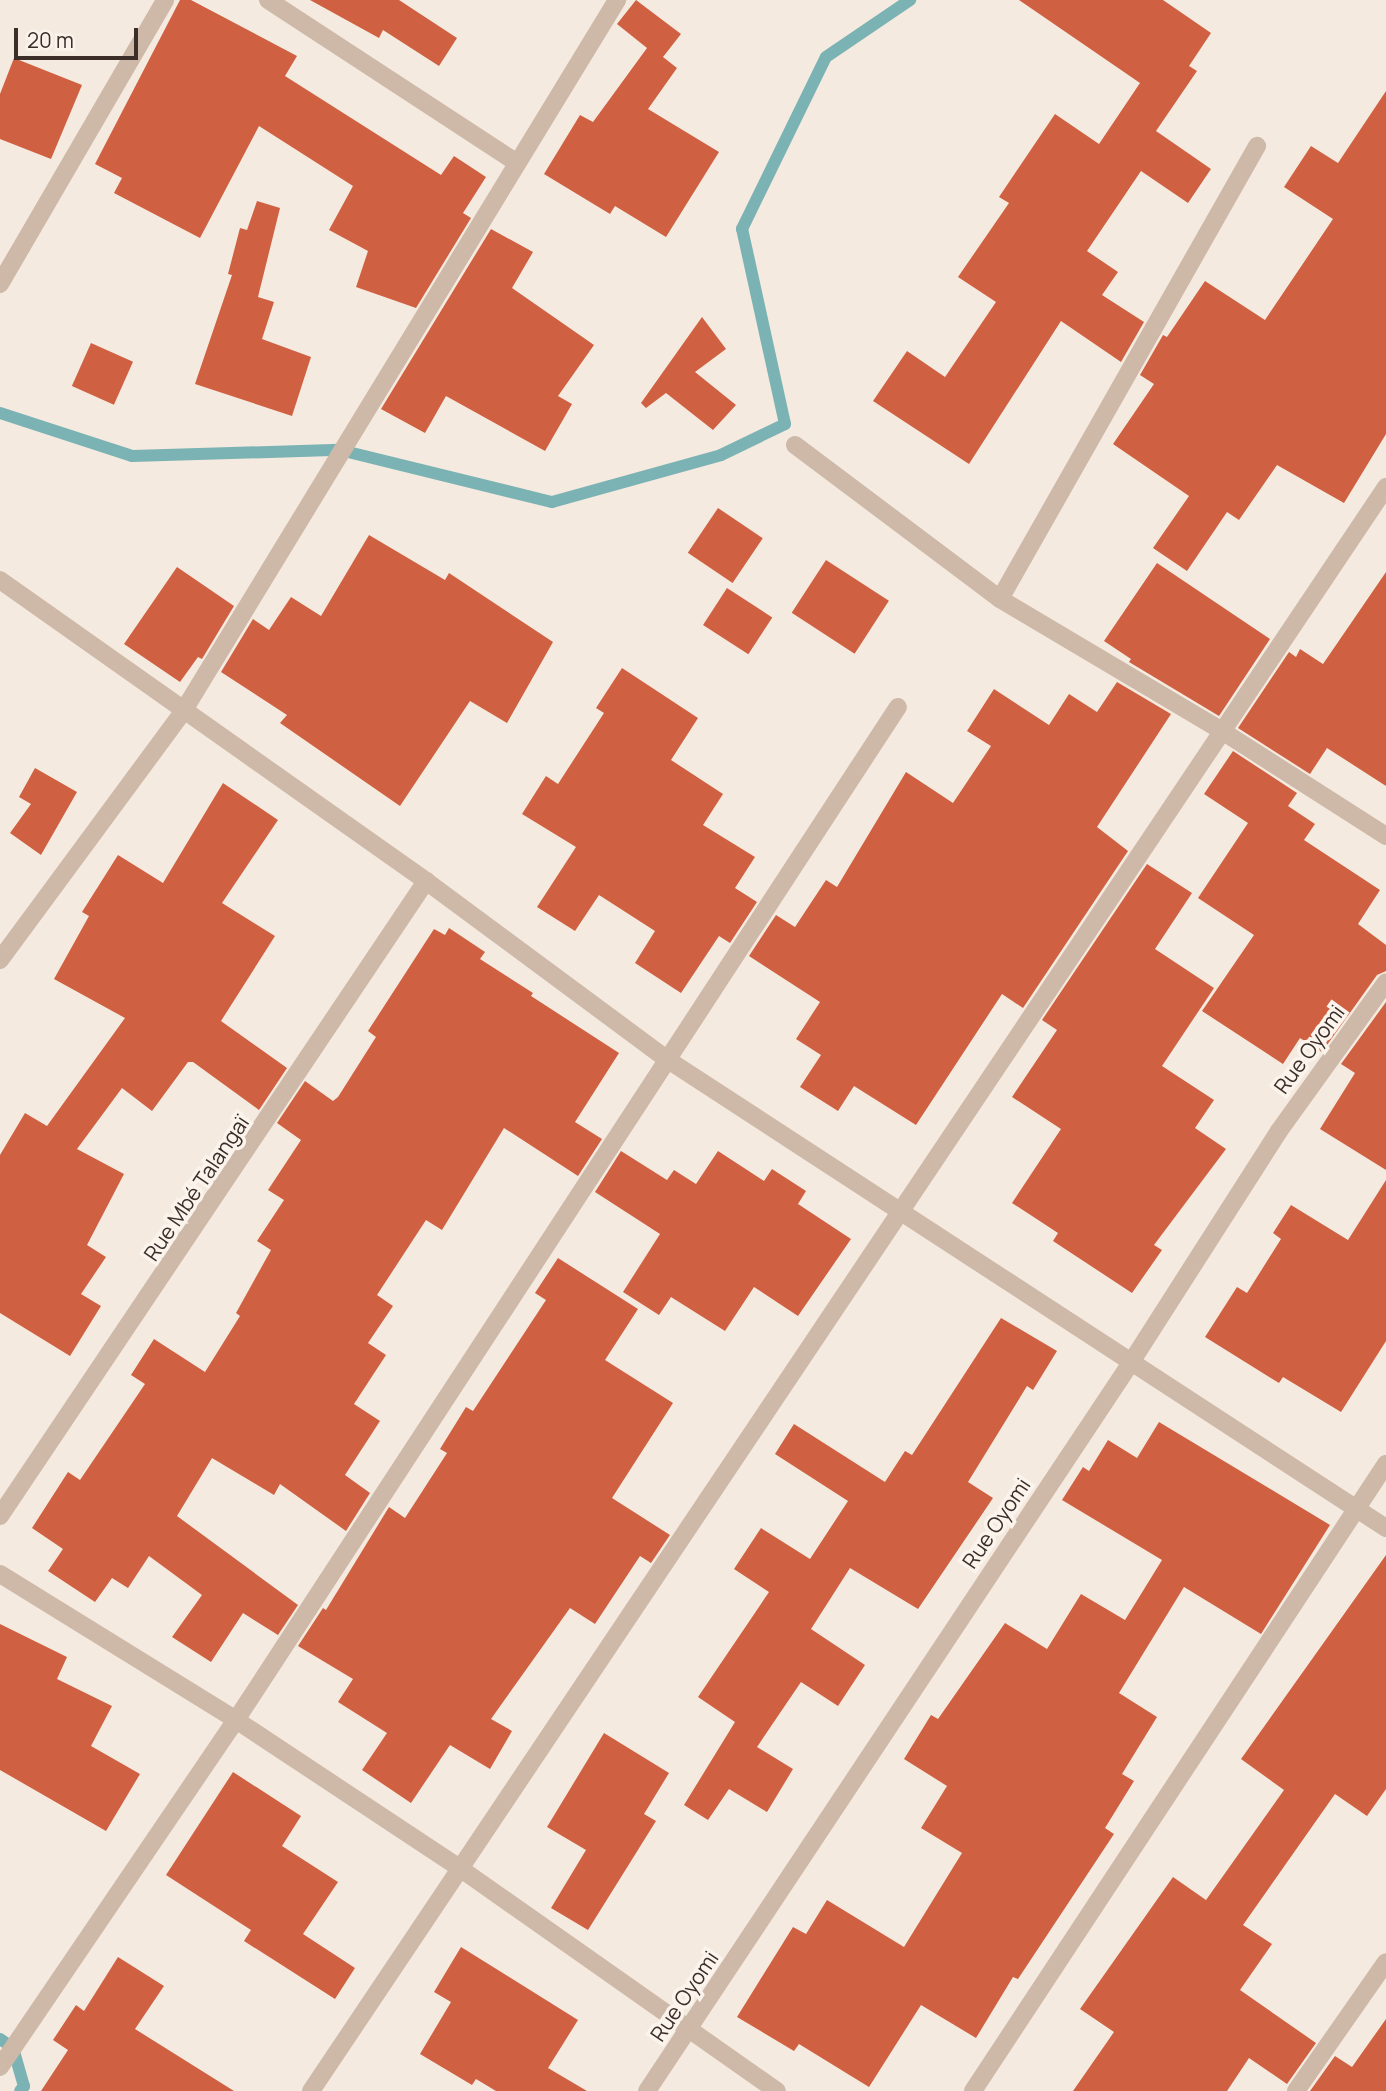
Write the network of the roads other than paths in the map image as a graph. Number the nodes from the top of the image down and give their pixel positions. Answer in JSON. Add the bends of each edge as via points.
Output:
{"nodes":[{"id":1,"x":165,"y":0,"type":"edge"},
{"id":2,"x":268,"y":0,"type":"edge"},
{"id":3,"x":617,"y":0,"type":"edge"},
{"id":4,"x":1257,"y":146,"type":"dead end"},
{"id":5,"x":516,"y":163,"type":"junction"},
{"id":6,"x":0,"y":284,"type":"edge"},
{"id":7,"x":795,"y":444,"type":"dead end"},
{"id":8,"x":1386,"y":487,"type":"edge"},
{"id":9,"x":0,"y":580,"type":"edge"},
{"id":10,"x":1000,"y":599,"type":"junction"},
{"id":11,"x":898,"y":707,"type":"dead end"},
{"id":12,"x":184,"y":710,"type":"junction"},
{"id":13,"x":1222,"y":731,"type":"junction"},
{"id":14,"x":1386,"y":835,"type":"edge"},
{"id":15,"x":426,"y":881,"type":"junction"},
{"id":16,"x":0,"y":960,"type":"edge"},
{"id":17,"x":1386,"y":982,"type":"edge"},
{"id":18,"x":665,"y":1058,"type":"junction"},
{"id":19,"x":901,"y":1210,"type":"junction"},
{"id":20,"x":1130,"y":1364,"type":"junction"},
{"id":21,"x":1386,"y":1464,"type":"edge"},
{"id":22,"x":1357,"y":1509,"type":"junction"},
{"id":23,"x":0,"y":1516,"type":"edge"},
{"id":24,"x":1386,"y":1528,"type":"edge"},
{"id":25,"x":0,"y":1574,"type":"edge"},
{"id":26,"x":236,"y":1720,"type":"junction"},
{"id":27,"x":461,"y":1869,"type":"junction"},
{"id":28,"x":1386,"y":1962,"type":"edge"},
{"id":29,"x":689,"y":2031,"type":"junction"},
{"id":30,"x":0,"y":2067,"type":"edge"},
{"id":31,"x":311,"y":2091,"type":"edge"},
{"id":32,"x":647,"y":2091,"type":"edge"},
{"id":33,"x":777,"y":2091,"type":"edge"},
{"id":34,"x":972,"y":2091,"type":"edge"},
{"id":35,"x":1296,"y":2091,"type":"edge"}],
"edges":[{"from":1,"to":6,"type":"street"},
{"from":2,"to":5,"type":"street"},
{"from":3,"to":5,"type":"street"},
{"from":4,"to":10,"type":"street"},
{"from":5,"to":12,"type":"street"},
{"from":7,"to":10,"type":"street"},
{"from":8,"to":13,"type":"street"},
{"from":9,"to":12,"type":"street"},
{"from":10,"to":13,"type":"street"},
{"from":11,"to":18,"type":"street"},
{"from":12,"to":15,"type":"street"},
{"from":12,"to":16,"type":"street"},
{"from":13,"to":14,"type":"street"},
{"from":13,"to":19,"type":"street"},
{"from":15,"to":18,"type":"street"},
{"from":15,"to":23,"type":"street","name":"Rue Mbé Talangaï"},
{"from":17,"to":20,"type":"street","name":"Rue Oyomi","via":[[1279,1131]]},
{"from":18,"to":19,"type":"street"},
{"from":18,"to":26,"type":"street"},
{"from":19,"to":20,"type":"street"},
{"from":19,"to":27,"type":"street"},
{"from":20,"to":22,"type":"street"},
{"from":20,"to":29,"type":"street","name":"Rue Oyomi"},
{"from":21,"to":22,"type":"street"},
{"from":22,"to":24,"type":"street"},
{"from":22,"to":34,"type":"street"},
{"from":25,"to":26,"type":"street"},
{"from":26,"to":27,"type":"street"},
{"from":26,"to":30,"type":"street"},
{"from":27,"to":29,"type":"street"},
{"from":27,"to":31,"type":"street"},
{"from":28,"to":35,"type":"street"},
{"from":29,"to":32,"type":"street","name":"Rue Oyomi"},
{"from":29,"to":33,"type":"street"}]}
